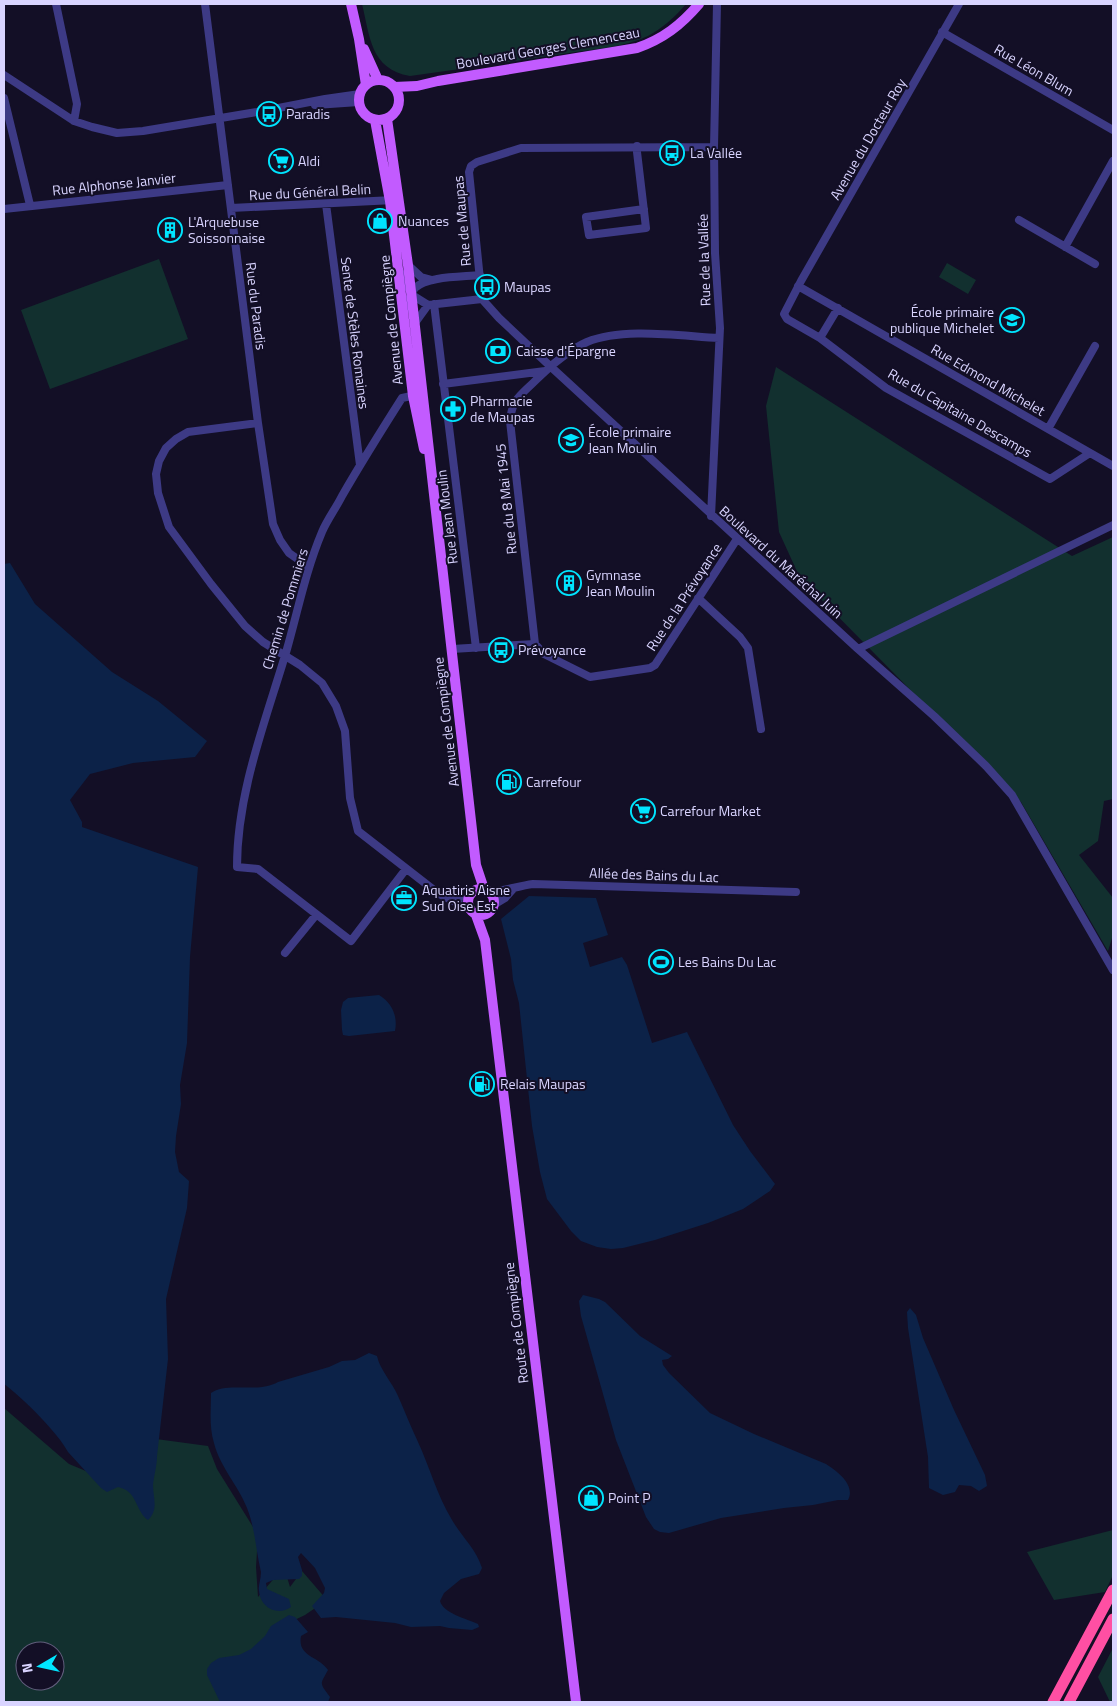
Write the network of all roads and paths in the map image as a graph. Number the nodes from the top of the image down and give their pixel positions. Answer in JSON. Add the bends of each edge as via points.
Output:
{"nodes":[{"id":1,"x":56,"y":4,"type":"edge"},
{"id":2,"x":205,"y":4,"type":"edge"},
{"id":3,"x":351,"y":4,"type":"edge"},
{"id":4,"x":699,"y":4,"type":"edge"},
{"id":5,"x":717,"y":4,"type":"edge"},
{"id":6,"x":958,"y":4,"type":"edge"},
{"id":7,"x":942,"y":32,"type":"junction"},
{"id":8,"x":359,"y":39,"type":"junction"},
{"id":9,"x":4,"y":77,"type":"edge"},
{"id":10,"x":378,"y":80,"type":"junction"},
{"id":11,"x":417,"y":86,"type":"junction"},
{"id":12,"x":394,"y":87,"type":"junction"},
{"id":13,"x":362,"y":94,"type":"junction"},
{"id":14,"x":4,"y":98,"type":"edge"},
{"id":15,"x":400,"y":102,"type":"junction"},
{"id":16,"x":219,"y":118,"type":"junction"},
{"id":17,"x":388,"y":119,"type":"junction"},
{"id":18,"x":375,"y":120,"type":"junction"},
{"id":19,"x":74,"y":121,"type":"junction"},
{"id":20,"x":1113,"y":130,"type":"edge"},
{"id":21,"x":637,"y":146,"type":"junction"},
{"id":22,"x":714,"y":147,"type":"junction"},
{"id":23,"x":1113,"y":161,"type":"edge"},
{"id":24,"x":228,"y":185,"type":"junction"},
{"id":25,"x":395,"y":200,"type":"junction"},
{"id":26,"x":326,"y":204,"type":"junction"},
{"id":27,"x":30,"y":206,"type":"junction"},
{"id":28,"x":231,"y":208,"type":"junction"},
{"id":29,"x":4,"y":209,"type":"edge"},
{"id":30,"x":644,"y":209,"type":"junction"},
{"id":31,"x":1019,"y":220,"type":"dead end"},
{"id":32,"x":1065,"y":247,"type":"junction"},
{"id":33,"x":1095,"y":264,"type":"dead end"},
{"id":34,"x":404,"y":268,"type":"junction"},
{"id":35,"x":480,"y":275,"type":"junction"},
{"id":36,"x":432,"y":280,"type":"junction"},
{"id":37,"x":798,"y":286,"type":"junction"},
{"id":38,"x":412,"y":295,"type":"junction"},
{"id":39,"x":482,"y":299,"type":"junction"},
{"id":40,"x":431,"y":304,"type":"junction"},
{"id":41,"x":838,"y":308,"type":"junction"},
{"id":42,"x":404,"y":313,"type":"junction"},
{"id":43,"x":415,"y":323,"type":"junction"},
{"id":44,"x":719,"y":338,"type":"junction"},
{"id":45,"x":820,"y":338,"type":"junction"},
{"id":46,"x":1095,"y":346,"type":"dead end"},
{"id":47,"x":547,"y":369,"type":"junction"},
{"id":48,"x":443,"y":384,"type":"junction"},
{"id":49,"x":418,"y":394,"type":"junction"},
{"id":50,"x":258,"y":423,"type":"junction"},
{"id":51,"x":1048,"y":429,"type":"junction"},
{"id":52,"x":1090,"y":453,"type":"junction"},
{"id":53,"x":360,"y":465,"type":"junction"},
{"id":54,"x":1113,"y":466,"type":"edge"},
{"id":55,"x":711,"y":516,"type":"junction"},
{"id":56,"x":1113,"y":525,"type":"edge"},
{"id":57,"x":737,"y":539,"type":"junction"},
{"id":58,"x":309,"y":567,"type":"junction"},
{"id":59,"x":698,"y":598,"type":"junction"},
{"id":60,"x":535,"y":644,"type":"junction"},
{"id":61,"x":476,"y":648,"type":"junction"},
{"id":62,"x":452,"y":649,"type":"junction"},
{"id":63,"x":858,"y":649,"type":"junction"},
{"id":64,"x":285,"y":655,"type":"junction"},
{"id":65,"x":761,"y":728,"type":"dead end"},
{"id":66,"x":406,"y":869,"type":"junction"},
{"id":67,"x":513,"y":889,"type":"junction"},
{"id":68,"x":479,"y":892,"type":"junction"},
{"id":69,"x":796,"y":892,"type":"dead end"},
{"id":70,"x":448,"y":898,"type":"junction"},
{"id":71,"x":492,"y":908,"type":"junction"},
{"id":72,"x":473,"y":912,"type":"junction"},
{"id":73,"x":316,"y":914,"type":"junction"},
{"id":74,"x":484,"y":940,"type":"junction"},
{"id":75,"x":285,"y":953,"type":"dead end"},
{"id":76,"x":1113,"y":970,"type":"edge"},
{"id":77,"x":1113,"y":1590,"type":"edge"},
{"id":78,"x":1113,"y":1619,"type":"edge"},
{"id":79,"x":576,"y":1702,"type":"edge"},
{"id":80,"x":1053,"y":1702,"type":"edge"},
{"id":81,"x":1069,"y":1702,"type":"edge"}],
"edges":[{"from":1,"to":19,"type":"street","via":[[77,104]]},
{"from":2,"to":16,"type":"street","name":"Rue du Paradis"},
{"from":3,"to":8,"type":"main road"},
{"from":4,"to":11,"type":"main road","name":"Boulevard Georges Clemenceau","via":[[667,35],[637,48]]},
{"from":5,"to":22,"type":"street","name":"Rue de la Vallée"},
{"from":6,"to":7,"type":"street","name":"Avenue du Docteur Roy"},
{"from":7,"to":20,"type":"street","name":"Rue Léon Blum"},
{"from":7,"to":37,"type":"street","name":"Avenue du Docteur Roy"},
{"from":8,"to":10,"type":"main road"},
{"from":8,"to":13,"type":"main road"},
{"from":9,"to":19,"type":"street"},
{"from":10,"to":12,"type":"main road"},
{"from":10,"to":13,"type":"main road"},
{"from":11,"to":12,"type":"main road","name":"Boulevard Georges Clemenceau"},
{"from":11,"to":15,"type":"main road"},
{"from":12,"to":15,"type":"main road"},
{"from":13,"to":16,"type":"street"},
{"from":13,"to":18,"type":"main road","via":[[364,113]]},
{"from":14,"to":27,"type":"street"},
{"from":15,"to":17,"type":"main road","via":[[394,115]]},
{"from":16,"to":19,"type":"street","via":[[117,133]]},
{"from":16,"to":24,"type":"street","name":"Rue du Paradis"},
{"from":17,"to":18,"type":"main road"},
{"from":17,"to":25,"type":"main road","name":"Avenue de Compiègne"},
{"from":18,"to":25,"type":"main road","name":"Avenue de Compiègne"},
{"from":21,"to":22,"type":"street","name":"Rue de Maupas"},
{"from":21,"to":30,"type":"street"},
{"from":21,"to":35,"type":"street","name":"Rue de Maupas","via":[[521,148],[471,166]]},
{"from":22,"to":44,"type":"street","name":"Rue de la Vallée"},
{"from":23,"to":32,"type":"street"},
{"from":24,"to":27,"type":"street","name":"Rue Alphonse Janvier"},
{"from":24,"to":28,"type":"street","name":"Rue du Paradis"},
{"from":25,"to":26,"type":"street","name":"Rue du Général Belin"},
{"from":25,"to":34,"type":"main road","name":"Avenue de Compiègne"},
{"from":26,"to":28,"type":"street","name":"Rue du Général Belin"},
{"from":26,"to":53,"type":"street","name":"Sente de Stèles Romaines"},
{"from":27,"to":29,"type":"street","name":"Rue Alphonse Janvier"},
{"from":28,"to":50,"type":"street","name":"Rue du Paradis"},
{"from":30,"to":30,"type":"street","via":[[586,217],[588,235],[646,228]]},
{"from":31,"to":32,"type":"street"},
{"from":32,"to":33,"type":"street"},
{"from":34,"to":36,"type":"street"},
{"from":34,"to":38,"type":"main road","name":"Avenue de Compiègne"},
{"from":34,"to":42,"type":"main road","name":"Avenue de Compiègne"},
{"from":35,"to":36,"type":"street"},
{"from":35,"to":39,"type":"street","name":"Rue de Maupas"},
{"from":36,"to":38,"type":"street","via":[[414,289]]},
{"from":37,"to":41,"type":"street","name":"Rue Edmond Michelet"},
{"from":37,"to":45,"type":"street","name":"Rue du Capitaine Descamps","via":[[784,314]]},
{"from":38,"to":40,"type":"street"},
{"from":38,"to":42,"type":"street"},
{"from":38,"to":43,"type":"main road","name":"Avenue de Compiègne"},
{"from":39,"to":40,"type":"street"},
{"from":39,"to":47,"type":"street","name":"Boulevard du Maréchal Juin"},
{"from":40,"to":43,"type":"street"},
{"from":40,"to":48,"type":"street","name":"Rue Jean Moulin"},
{"from":41,"to":45,"type":"street"},
{"from":41,"to":51,"type":"street","name":"Rue Edmond Michelet"},
{"from":42,"to":49,"type":"main road","name":"Avenue de Compiègne"},
{"from":43,"to":49,"type":"main road","name":"Avenue de Compiègne"},
{"from":44,"to":47,"type":"street","name":"Rue du 8 Mai 1945","via":[[622,334],[586,342]]},
{"from":44,"to":55,"type":"street","name":"Rue de la Vallée"},
{"from":45,"to":52,"type":"street","name":"Rue du Capitaine Descamps","via":[[886,388],[1050,479]]},
{"from":46,"to":51,"type":"street"},
{"from":47,"to":48,"type":"street"},
{"from":47,"to":55,"type":"street","name":"Boulevard du Maréchal Juin","via":[[666,472]]},
{"from":47,"to":60,"type":"street","name":"Rue du 8 Mai 1945","via":[[512,404],[510,421]]},
{"from":48,"to":61,"type":"street","name":"Rue Jean Moulin"},
{"from":49,"to":53,"type":"street","name":"Chemin de Pommiers","via":[[402,398]]},
{"from":49,"to":62,"type":"main road","name":"Avenue de Compiègne"},
{"from":50,"to":58,"type":"street","name":"Rue du Paradis","via":[[273,524],[289,553]]},
{"from":50,"to":64,"type":"street","via":[[188,432],[176,439],[159,461],[156,474],[158,494],[169,527],[211,584],[246,626],[263,642]]},
{"from":51,"to":52,"type":"street","name":"Rue Edmond Michelet"},
{"from":52,"to":54,"type":"street","name":"Rue Edmond Michelet"},
{"from":53,"to":58,"type":"street","name":"Chemin de Pommiers","via":[[323,531]]},
{"from":55,"to":57,"type":"street","name":"Boulevard du Maréchal Juin"},
{"from":56,"to":63,"type":"street"},
{"from":57,"to":59,"type":"street","name":"Rue de la Prévoyance"},
{"from":57,"to":63,"type":"street","name":"Boulevard du Maréchal Juin"},
{"from":58,"to":64,"type":"street","name":"Chemin de Pommiers"},
{"from":59,"to":60,"type":"street","name":"Rue de la Prévoyance","via":[[650,668],[590,678],[544,654]]},
{"from":59,"to":65,"type":"street","via":[[748,648]]},
{"from":60,"to":61,"type":"street"},
{"from":61,"to":62,"type":"street"},
{"from":62,"to":68,"type":"main road","name":"Avenue de Compiègne"},
{"from":63,"to":76,"type":"street","name":"Boulevard du Maréchal Juin","via":[[934,716],[1012,795]]},
{"from":64,"to":66,"type":"street","via":[[322,683],[336,706],[345,731],[350,798],[358,831]]},
{"from":64,"to":73,"type":"street","name":"Chemin de Pommiers","via":[[248,783],[236,867],[258,869]]},
{"from":66,"to":70,"type":"street"},
{"from":66,"to":73,"type":"street","via":[[351,941]]},
{"from":67,"to":68,"type":"street","name":"Allée des Bains du Lac"},
{"from":67,"to":69,"type":"street","name":"Allée des Bains du Lac","via":[[533,884]]},
{"from":67,"to":71,"type":"street","name":"Allée des Bains du Lac"},
{"from":68,"to":70,"type":"street","name":"Allée des Bains du Lac"},
{"from":68,"to":71,"type":"main road","via":[[494,897]]},
{"from":68,"to":72,"type":"main road","via":[[468,904]]},
{"from":70,"to":72,"type":"street"},
{"from":71,"to":72,"type":"main road","via":[[483,916]]},
{"from":71,"to":74,"type":"main road"},
{"from":72,"to":74,"type":"main road"},
{"from":73,"to":75,"type":"street"},
{"from":74,"to":79,"type":"main road","name":"Route de Compiègne"},
{"from":77,"to":80,"type":"highway"},
{"from":78,"to":81,"type":"highway"}]}
